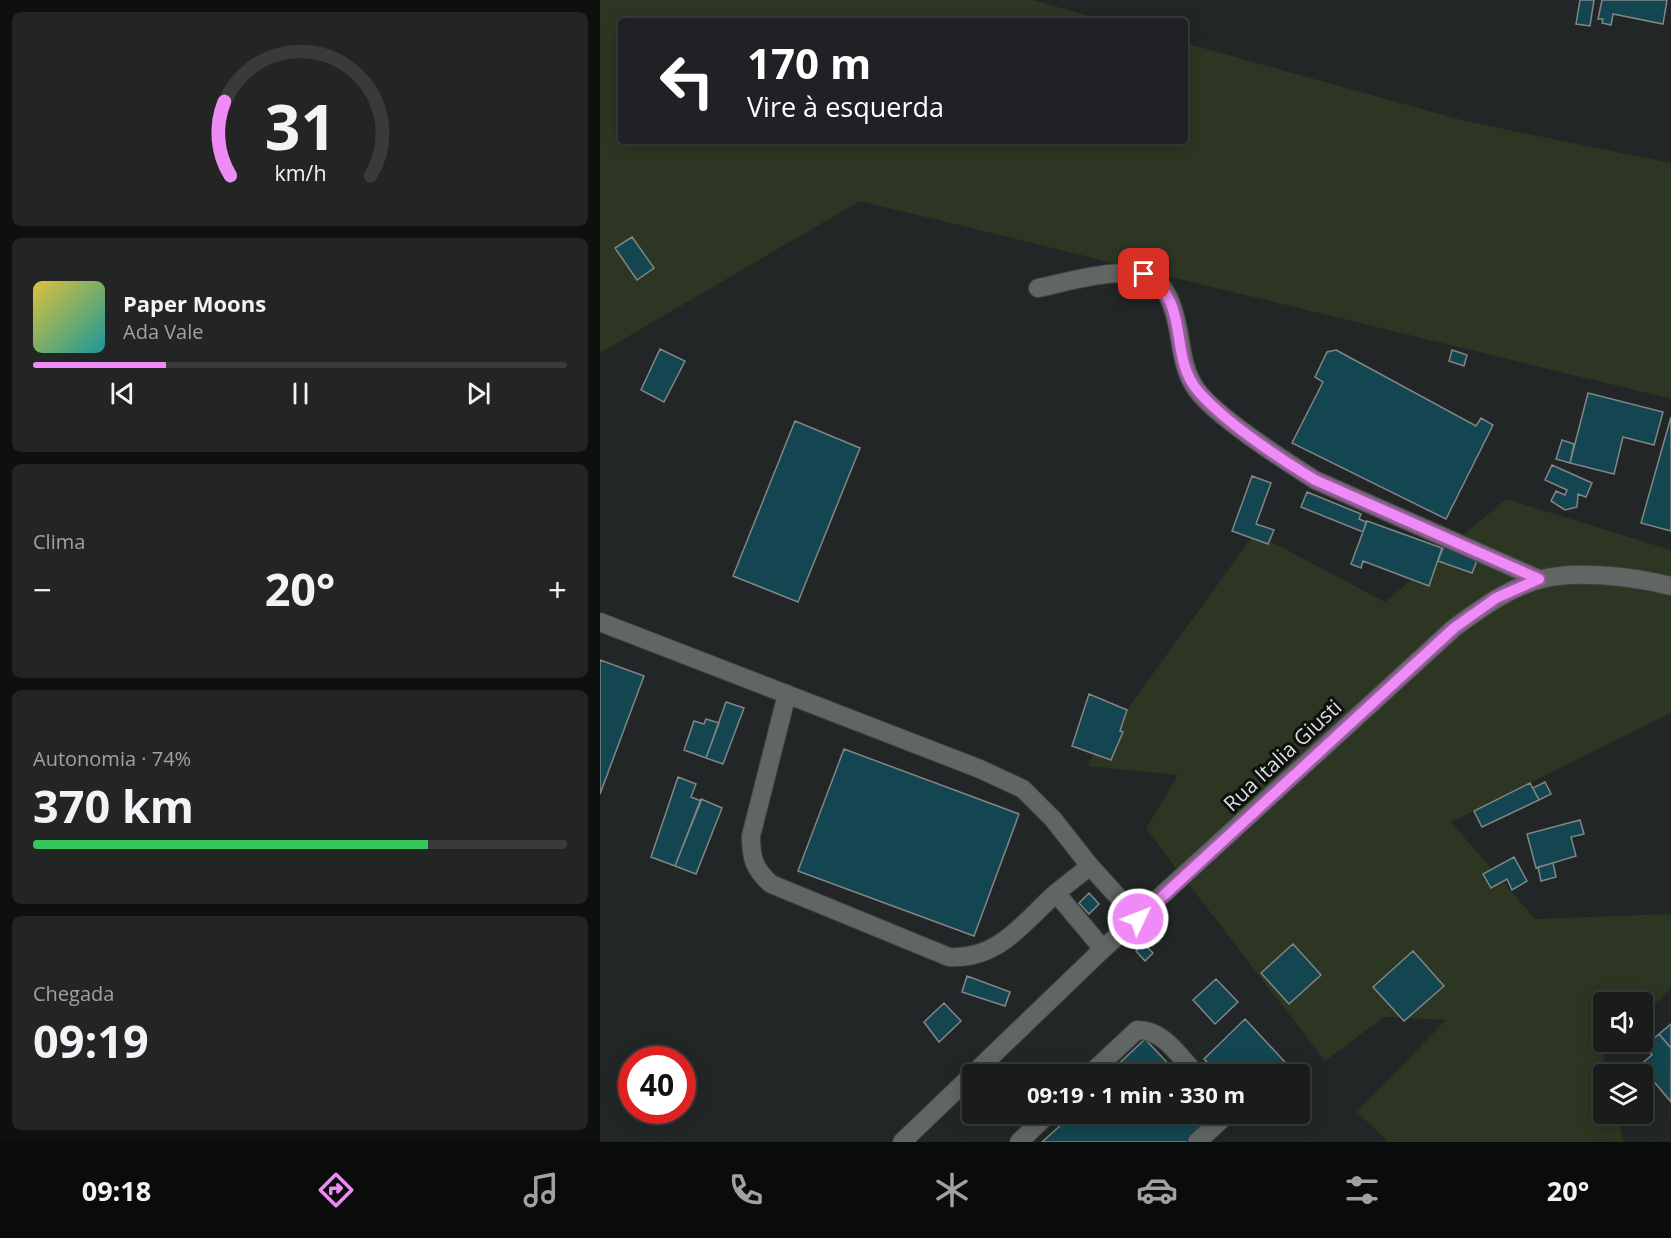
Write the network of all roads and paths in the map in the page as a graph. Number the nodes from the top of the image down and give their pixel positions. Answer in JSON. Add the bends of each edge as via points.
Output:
{"nodes":[{"id":1,"x":1038,"y":288,"type":"dead end"},
{"id":2,"x":1539,"y":579,"type":"junction"},
{"id":3,"x":1671,"y":586,"type":"edge"},
{"id":4,"x":600,"y":622,"type":"edge"},
{"id":5,"x":787,"y":694,"type":"junction"},
{"id":6,"x":1090,"y":866,"type":"junction"},
{"id":7,"x":1056,"y":894,"type":"junction"},
{"id":8,"x":1138,"y":919,"type":"junction"},
{"id":9,"x":1103,"y":949,"type":"junction"},
{"id":10,"x":982,"y":1064,"type":"edge"},
{"id":11,"x":1101,"y":1064,"type":"edge"},
{"id":12,"x":1186,"y":1064,"type":"edge"},
{"id":13,"x":962,"y":1084,"type":"edge"},
{"id":14,"x":1037,"y":1124,"type":"edge"},
{"id":15,"x":1217,"y":1124,"type":"edge"},
{"id":16,"x":902,"y":1142,"type":"edge"},
{"id":17,"x":1018,"y":1142,"type":"edge"},
{"id":18,"x":1197,"y":1142,"type":"edge"}],
"edges":[{"from":1,"to":2,"type":"street","via":[[1125,272],[1144,274],[1159,283],[1171,303],[1187,374],[1197,391],[1284,461],[1315,480]]},
{"from":2,"to":3,"type":"street","name":"Rua Italia Giusti","via":[[1592,575],[1637,578]]},
{"from":2,"to":8,"type":"street","name":"Rua Italia Giusti","via":[[1496,598],[1454,628]]},
{"from":4,"to":5,"type":"street"},
{"from":5,"to":6,"type":"street","via":[[1023,789]]},
{"from":5,"to":7,"type":"street","via":[[751,836],[751,858],[758,873],[771,884],[949,957],[970,958],[1003,942]]},
{"from":6,"to":7,"type":"street"},
{"from":6,"to":8,"type":"street"},
{"from":7,"to":9,"type":"street"},
{"from":8,"to":9,"type":"street","name":"Rua Italia Giusti"},
{"from":9,"to":10,"type":"street","name":"Rua Italia Giusti"},
{"from":11,"to":12,"type":"street","via":[[1137,1030],[1148,1030],[1158,1034]]},
{"from":13,"to":16,"type":"street","name":"Rua Italia Giusti"},
{"from":14,"to":17,"type":"street"},
{"from":15,"to":18,"type":"street"}]}
